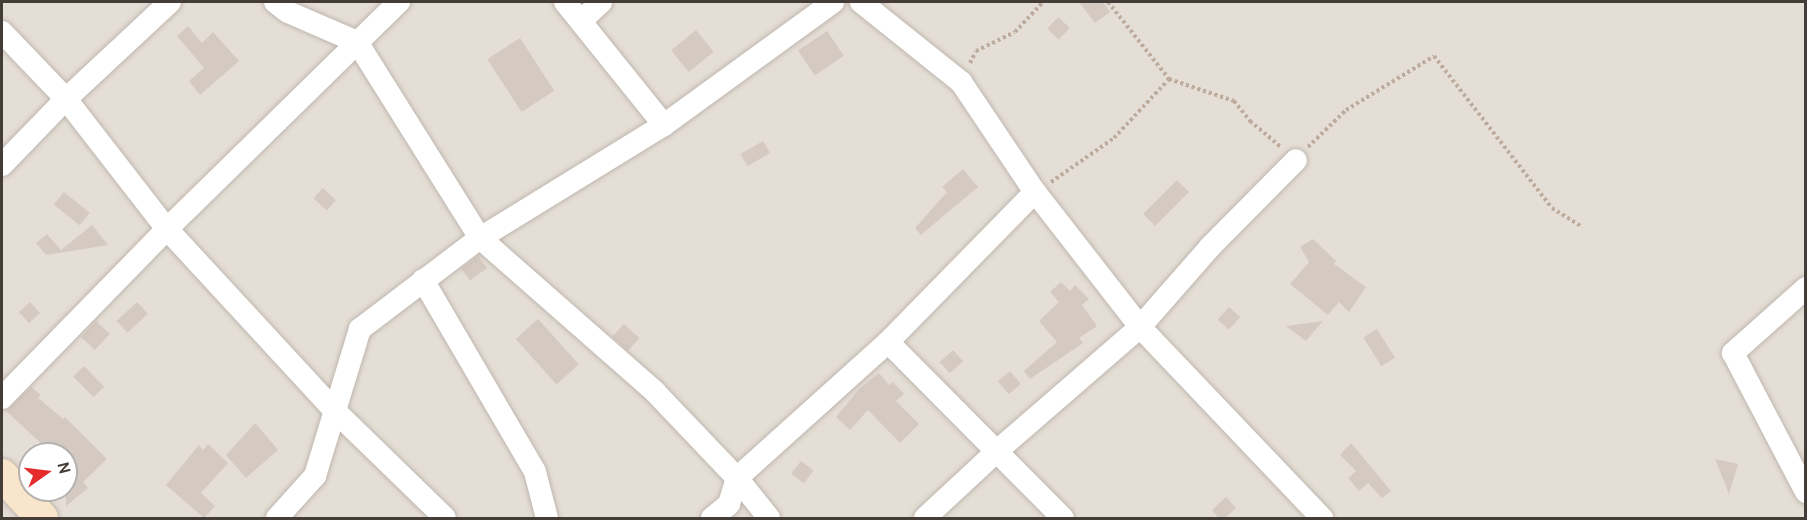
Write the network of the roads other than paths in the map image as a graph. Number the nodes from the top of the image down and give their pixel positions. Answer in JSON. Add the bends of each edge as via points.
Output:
{"nodes":[{"id":1,"x":170,"y":2,"type":"edge"},
{"id":2,"x":275,"y":2,"type":"edge"},
{"id":3,"x":399,"y":2,"type":"edge"},
{"id":4,"x":565,"y":2,"type":"edge"},
{"id":5,"x":601,"y":2,"type":"edge"},
{"id":6,"x":833,"y":2,"type":"edge"},
{"id":7,"x":861,"y":2,"type":"edge"},
{"id":8,"x":582,"y":20,"type":"junction"},
{"id":9,"x":2,"y":32,"type":"edge"},
{"id":10,"x":357,"y":42,"type":"junction"},
{"id":11,"x":66,"y":99,"type":"junction"},
{"id":12,"x":663,"y":125,"type":"junction"},
{"id":13,"x":1296,"y":160,"type":"road end"},
{"id":14,"x":2,"y":165,"type":"edge"},
{"id":15,"x":1035,"y":192,"type":"junction"},
{"id":16,"x":166,"y":229,"type":"junction"},
{"id":17,"x":480,"y":238,"type":"junction"},
{"id":18,"x":423,"y":280,"type":"junction"},
{"id":19,"x":1806,"y":288,"type":"edge"},
{"id":20,"x":1140,"y":327,"type":"junction"},
{"id":21,"x":888,"y":342,"type":"junction"},
{"id":22,"x":2,"y":398,"type":"edge"},
{"id":23,"x":335,"y":411,"type":"junction"},
{"id":24,"x":997,"y":451,"type":"junction"},
{"id":25,"x":2,"y":475,"type":"edge"},
{"id":26,"x":737,"y":478,"type":"junction"},
{"id":27,"x":1806,"y":492,"type":"edge"},
{"id":28,"x":42,"y":519,"type":"edge"},
{"id":29,"x":277,"y":519,"type":"edge"},
{"id":30,"x":445,"y":519,"type":"edge"},
{"id":31,"x":547,"y":519,"type":"edge"},
{"id":32,"x":712,"y":519,"type":"edge"},
{"id":33,"x":769,"y":519,"type":"edge"},
{"id":34,"x":925,"y":519,"type":"edge"},
{"id":35,"x":1063,"y":519,"type":"edge"},
{"id":36,"x":1322,"y":519,"type":"edge"}],
"edges":[{"from":1,"to":11,"type":"street"},
{"from":2,"to":10,"type":"street","via":[[288,12]]},
{"from":3,"to":10,"type":"street"},
{"from":4,"to":8,"type":"street"},
{"from":5,"to":8,"type":"street"},
{"from":6,"to":12,"type":"street"},
{"from":7,"to":15,"type":"street","via":[[961,82]]},
{"from":8,"to":12,"type":"street"},
{"from":9,"to":11,"type":"street"},
{"from":10,"to":16,"type":"street"},
{"from":10,"to":17,"type":"street"},
{"from":11,"to":14,"type":"street"},
{"from":11,"to":16,"type":"street"},
{"from":12,"to":17,"type":"street"},
{"from":13,"to":20,"type":"street","via":[[1210,247]]},
{"from":15,"to":20,"type":"street"},
{"from":15,"to":21,"type":"street"},
{"from":16,"to":22,"type":"street"},
{"from":16,"to":23,"type":"street"},
{"from":17,"to":18,"type":"street"},
{"from":17,"to":26,"type":"street","via":[[654,392]]},
{"from":18,"to":23,"type":"street","via":[[360,329]]},
{"from":18,"to":31,"type":"street","via":[[534,472]]},
{"from":19,"to":27,"type":"street","via":[[1733,353]]},
{"from":20,"to":24,"type":"street"},
{"from":20,"to":36,"type":"street"},
{"from":21,"to":24,"type":"street"},
{"from":21,"to":26,"type":"street"},
{"from":23,"to":29,"type":"street","via":[[315,476]]},
{"from":23,"to":30,"type":"street"},
{"from":24,"to":34,"type":"street"},
{"from":24,"to":35,"type":"street"},
{"from":25,"to":28,"type":"main road"},
{"from":26,"to":32,"type":"street","via":[[729,504]]},
{"from":26,"to":33,"type":"street"}]}
